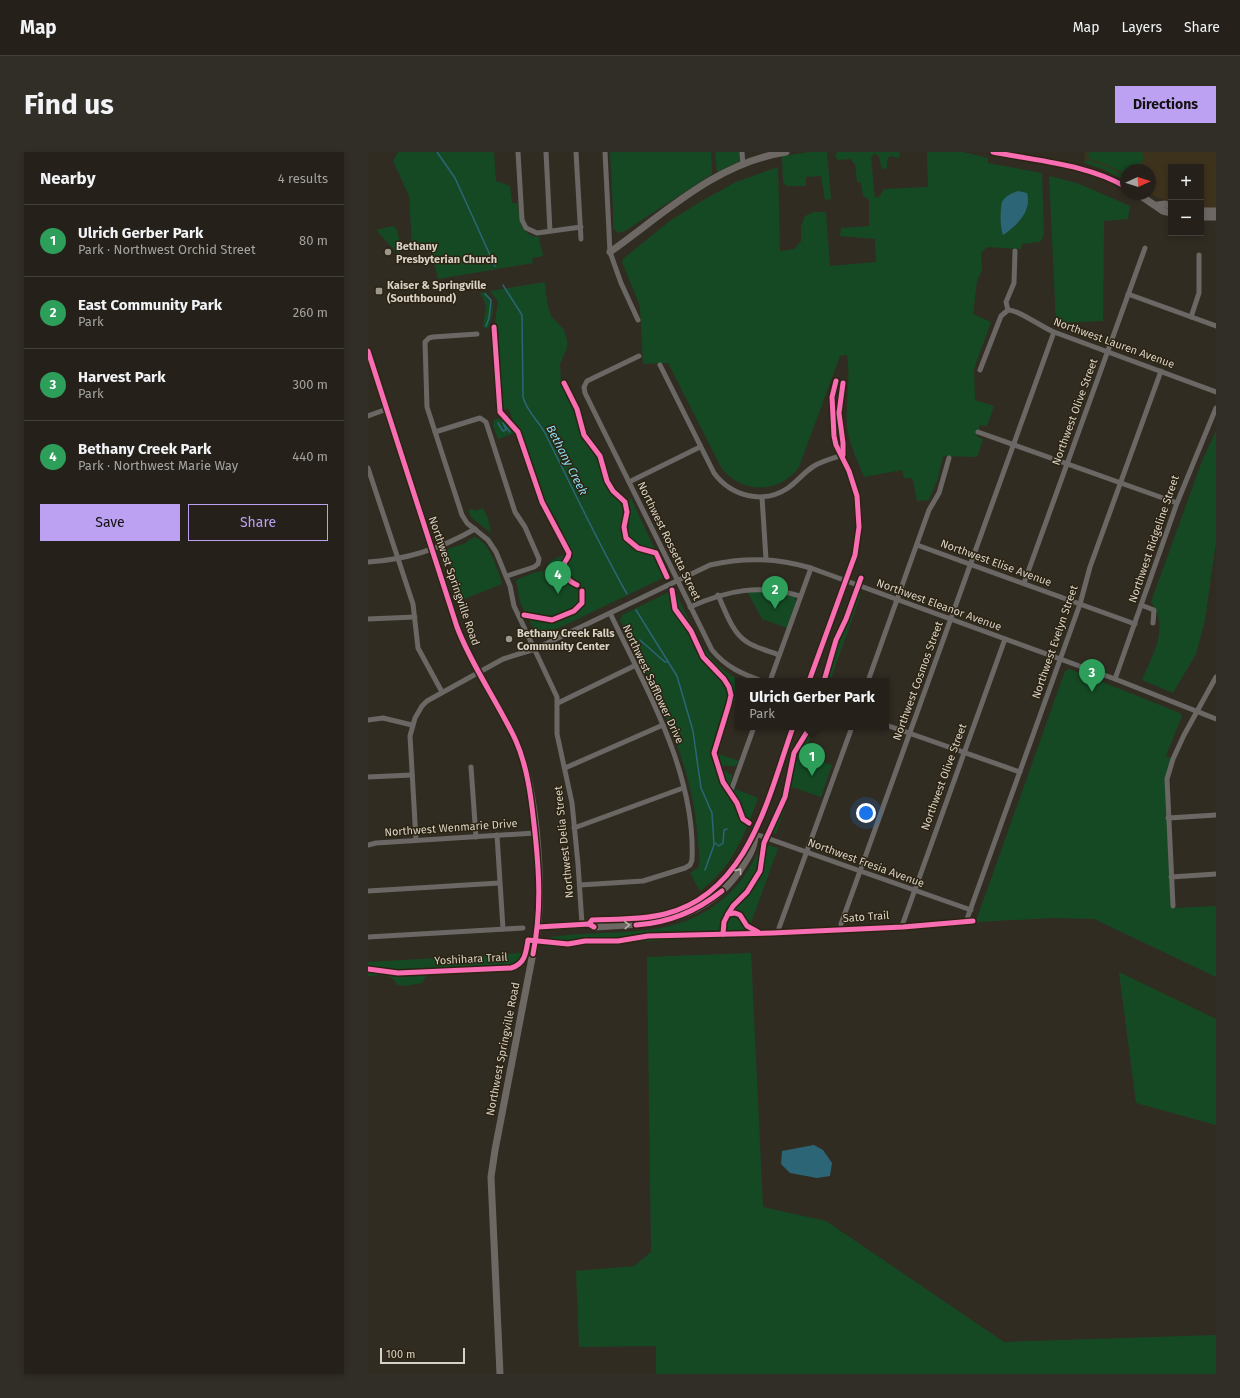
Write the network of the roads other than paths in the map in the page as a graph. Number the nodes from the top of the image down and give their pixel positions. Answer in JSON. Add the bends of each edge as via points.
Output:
{"nodes":[{"id":1,"x":518,"y":152,"type":"edge"},
{"id":2,"x":546,"y":152,"type":"edge"},
{"id":3,"x":576,"y":152,"type":"edge"},
{"id":4,"x":605,"y":152,"type":"edge"},
{"id":5,"x":742,"y":152,"type":"edge"},
{"id":6,"x":786,"y":152,"type":"edge"},
{"id":7,"x":993,"y":152,"type":"edge"},
{"id":8,"x":1014,"y":154,"type":"edge"},
{"id":9,"x":743,"y":165,"type":"junction"},
{"id":10,"x":1120,"y":184,"type":"edge"},
{"id":11,"x":1148,"y":200,"type":"edge"},
{"id":12,"x":1157,"y":205,"type":"junction"},
{"id":13,"x":1168,"y":205,"type":"edge"},
{"id":14,"x":1204,"y":211,"type":"edge"},
{"id":15,"x":1216,"y":211,"type":"edge"},
{"id":16,"x":1168,"y":212,"type":"edge"},
{"id":17,"x":1204,"y":217,"type":"edge"},
{"id":18,"x":1216,"y":217,"type":"edge"},
{"id":19,"x":581,"y":226,"type":"junction"},
{"id":20,"x":550,"y":231,"type":"junction"},
{"id":21,"x":581,"y":239,"type":"dead end"},
{"id":22,"x":1145,"y":248,"type":"dead end"},
{"id":23,"x":1015,"y":251,"type":"dead end"},
{"id":24,"x":610,"y":252,"type":"junction"},
{"id":25,"x":1199,"y":254,"type":"dead end"},
{"id":26,"x":1128,"y":294,"type":"junction"},
{"id":27,"x":1008,"y":310,"type":"junction"},
{"id":28,"x":1191,"y":317,"type":"junction"},
{"id":29,"x":638,"y":320,"type":"dead end"},
{"id":30,"x":1216,"y":326,"type":"edge"},
{"id":31,"x":1054,"y":332,"type":"junction"},
{"id":32,"x":477,"y":334,"type":"dead end"},
{"id":33,"x":368,"y":351,"type":"edge"},
{"id":34,"x":1108,"y":352,"type":"junction"},
{"id":35,"x":639,"y":356,"type":"dead end"},
{"id":36,"x":660,"y":365,"type":"dead end"},
{"id":37,"x":980,"y":370,"type":"dead end"},
{"id":38,"x":1161,"y":371,"type":"junction"},
{"id":39,"x":836,"y":381,"type":"dead end"},
{"id":40,"x":843,"y":382,"type":"dead end"},
{"id":41,"x":1216,"y":392,"type":"edge"},
{"id":42,"x":1216,"y":408,"type":"edge"},
{"id":43,"x":387,"y":409,"type":"junction"},
{"id":44,"x":368,"y":416,"type":"edge"},
{"id":45,"x":435,"y":432,"type":"junction"},
{"id":46,"x":978,"y":432,"type":"dead end"},
{"id":47,"x":1014,"y":444,"type":"junction"},
{"id":48,"x":700,"y":446,"type":"junction"},
{"id":49,"x":842,"y":455,"type":"junction"},
{"id":50,"x":949,"y":458,"type":"dead end"},
{"id":51,"x":1067,"y":464,"type":"junction"},
{"id":52,"x":368,"y":468,"type":"edge"},
{"id":53,"x":629,"y":482,"type":"junction"},
{"id":54,"x":1121,"y":483,"type":"junction"},
{"id":55,"x":762,"y":497,"type":"junction"},
{"id":56,"x":1177,"y":503,"type":"junction"},
{"id":57,"x":474,"y":529,"type":"junction"},
{"id":58,"x":917,"y":545,"type":"junction"},
{"id":59,"x":432,"y":549,"type":"junction"},
{"id":60,"x":398,"y":559,"type":"junction"},
{"id":61,"x":766,"y":559,"type":"junction"},
{"id":62,"x":368,"y":562,"type":"edge"},
{"id":63,"x":970,"y":564,"type":"junction"},
{"id":64,"x":811,"y":568,"type":"junction"},
{"id":65,"x":507,"y":576,"type":"junction"},
{"id":66,"x":677,"y":580,"type":"junction"},
{"id":67,"x":846,"y":582,"type":"junction"},
{"id":68,"x":1024,"y":583,"type":"junction"},
{"id":69,"x":718,"y":595,"type":"junction"},
{"id":70,"x":800,"y":596,"type":"junction"},
{"id":71,"x":898,"y":600,"type":"junction"},
{"id":72,"x":1080,"y":604,"type":"junction"},
{"id":73,"x":1141,"y":605,"type":"junction"},
{"id":74,"x":690,"y":606,"type":"junction"},
{"id":75,"x":610,"y":613,"type":"junction"},
{"id":76,"x":414,"y":617,"type":"junction"},
{"id":77,"x":368,"y":618,"type":"edge"},
{"id":78,"x":950,"y":619,"type":"junction"},
{"id":79,"x":1154,"y":623,"type":"dead end"},
{"id":80,"x":1135,"y":624,"type":"junction"},
{"id":81,"x":1005,"y":639,"type":"junction"},
{"id":82,"x":535,"y":649,"type":"junction"},
{"id":83,"x":779,"y":655,"type":"junction"},
{"id":84,"x":1061,"y":659,"type":"junction"},
{"id":85,"x":634,"y":666,"type":"junction"},
{"id":86,"x":479,"y":673,"type":"junction"},
{"id":87,"x":1216,"y":677,"type":"edge"},
{"id":88,"x":754,"y":678,"type":"edge"},
{"id":89,"x":771,"y":678,"type":"edge"},
{"id":90,"x":810,"y":678,"type":"edge"},
{"id":91,"x":869,"y":678,"type":"edge"},
{"id":92,"x":1115,"y":679,"type":"junction"},
{"id":93,"x":442,"y":692,"type":"junction"},
{"id":94,"x":558,"y":703,"type":"junction"},
{"id":95,"x":1197,"y":712,"type":"junction"},
{"id":96,"x":1216,"y":719,"type":"edge"},
{"id":97,"x":368,"y":720,"type":"edge"},
{"id":98,"x":412,"y":725,"type":"junction"},
{"id":99,"x":662,"y":725,"type":"junction"},
{"id":100,"x":889,"y":726,"type":"edge"},
{"id":101,"x":753,"y":730,"type":"edge"},
{"id":102,"x":792,"y":730,"type":"edge"},
{"id":103,"x":851,"y":730,"type":"edge"},
{"id":104,"x":910,"y":734,"type":"junction"},
{"id":105,"x":964,"y":752,"type":"junction"},
{"id":106,"x":471,"y":767,"type":"dead end"},
{"id":107,"x":565,"y":768,"type":"junction"},
{"id":108,"x":1020,"y":772,"type":"junction"},
{"id":109,"x":412,"y":775,"type":"junction"},
{"id":110,"x":368,"y":777,"type":"edge"},
{"id":111,"x":683,"y":788,"type":"junction"},
{"id":112,"x":732,"y":788,"type":"dead end"},
{"id":113,"x":1216,"y":815,"type":"edge"},
{"id":114,"x":1168,"y":818,"type":"junction"},
{"id":115,"x":574,"y":828,"type":"junction"},
{"id":116,"x":535,"y":833,"type":"junction"},
{"id":117,"x":755,"y":834,"type":"junction"},
{"id":118,"x":497,"y":835,"type":"junction"},
{"id":119,"x":476,"y":836,"type":"junction"},
{"id":120,"x":416,"y":840,"type":"junction"},
{"id":121,"x":368,"y":845,"type":"edge"},
{"id":122,"x":807,"y":853,"type":"junction"},
{"id":123,"x":860,"y":872,"type":"junction"},
{"id":124,"x":1216,"y":874,"type":"edge"},
{"id":125,"x":1171,"y":877,"type":"junction"},
{"id":126,"x":499,"y":883,"type":"junction"},
{"id":127,"x":580,"y":885,"type":"junction"},
{"id":128,"x":368,"y":891,"type":"edge"},
{"id":129,"x":914,"y":891,"type":"junction"},
{"id":130,"x":1173,"y":906,"type":"dead end"},
{"id":131,"x":971,"y":910,"type":"junction"},
{"id":132,"x":967,"y":919,"type":"dead end"},
{"id":133,"x":903,"y":923,"type":"dead end"},
{"id":134,"x":585,"y":924,"type":"junction"},
{"id":135,"x":841,"y":924,"type":"dead end"},
{"id":136,"x":538,"y":926,"type":"junction"},
{"id":137,"x":523,"y":928,"type":"dead end"},
{"id":138,"x":779,"y":928,"type":"dead end"},
{"id":139,"x":503,"y":929,"type":"junction"},
{"id":140,"x":368,"y":937,"type":"edge"},
{"id":141,"x":500,"y":1374,"type":"edge"}],
"edges":[{"from":1,"to":20,"type":"street","via":[[522,222],[531,232]]},
{"from":2,"to":20,"type":"street"},
{"from":3,"to":19,"type":"street"},
{"from":4,"to":24,"type":"street"},
{"from":5,"to":9,"type":"street"},
{"from":6,"to":9,"type":"street"},
{"from":7,"to":8,"type":"street"},
{"from":8,"to":10,"type":"street","via":[[1088,171]]},
{"from":9,"to":24,"type":"street","via":[[680,198]]},
{"from":11,"to":12,"type":"street"},
{"from":12,"to":13,"type":"street"},
{"from":12,"to":16,"type":"street"},
{"from":14,"to":15,"type":"street"},
{"from":17,"to":18,"type":"street"},
{"from":19,"to":20,"type":"street"},
{"from":19,"to":21,"type":"street"},
{"from":22,"to":26,"type":"street","name":"Northwest Olive Street"},
{"from":23,"to":27,"type":"street","via":[[1014,283],[1006,302]]},
{"from":24,"to":29,"type":"street"},
{"from":25,"to":28,"type":"street","via":[[1200,289]]},
{"from":26,"to":28,"type":"street"},
{"from":26,"to":34,"type":"street","name":"Northwest Olive Street"},
{"from":27,"to":31,"type":"street","name":"Northwest Lauren Avenue","via":[[1018,312]]},
{"from":27,"to":37,"type":"street","via":[[1001,316]]},
{"from":28,"to":30,"type":"street"},
{"from":31,"to":34,"type":"street","name":"Northwest Lauren Avenue"},
{"from":31,"to":47,"type":"street","name":"Northwest Cosmos Street"},
{"from":32,"to":45,"type":"street","name":"Northwest Delia Street","via":[[429,338],[425,342],[427,407]]},
{"from":33,"to":43,"type":"street","name":"Northwest Springville Road"},
{"from":34,"to":38,"type":"street","name":"Northwest Lauren Avenue"},
{"from":34,"to":51,"type":"street","name":"Northwest Olive Street"},
{"from":35,"to":53,"type":"street","name":"Northwest Rossetta Street","via":[[587,381],[584,387]]},
{"from":36,"to":48,"type":"street"},
{"from":38,"to":41,"type":"street","name":"Northwest Lauren Avenue"},
{"from":38,"to":54,"type":"street","name":"Northwest Evelyn Street"},
{"from":39,"to":49,"type":"street","via":[[832,397],[833,425],[836,445]]},
{"from":40,"to":49,"type":"street","via":[[840,413]]},
{"from":42,"to":56,"type":"street","name":"Northwest Ridgeline Street"},
{"from":43,"to":44,"type":"street"},
{"from":43,"to":59,"type":"street","name":"Northwest Springville Road"},
{"from":45,"to":57,"type":"street","name":"Northwest Delia Street","via":[[459,509]]},
{"from":45,"to":65,"type":"street","via":[[480,418],[486,422],[515,512],[525,527],[538,559],[538,564],[534,567]]},
{"from":46,"to":47,"type":"street"},
{"from":47,"to":51,"type":"street"},
{"from":47,"to":63,"type":"street","name":"Northwest Cosmos Street"},
{"from":48,"to":53,"type":"street"},
{"from":48,"to":55,"type":"street","via":[[714,473],[724,484],[742,494]]},
{"from":49,"to":55,"type":"street","via":[[814,466],[781,492]]},
{"from":49,"to":67,"type":"street","via":[[857,496],[859,527],[855,555]]},
{"from":50,"to":58,"type":"street","via":[[940,493],[929,510]]},
{"from":51,"to":54,"type":"street"},
{"from":51,"to":68,"type":"street","name":"Northwest Olive Street"},
{"from":52,"to":60,"type":"street"},
{"from":53,"to":66,"type":"street","name":"Northwest Rossetta Street"},
{"from":54,"to":56,"type":"street"},
{"from":54,"to":72,"type":"street","name":"Northwest Evelyn Street","via":[[1090,567]]},
{"from":55,"to":61,"type":"street"},
{"from":56,"to":73,"type":"street","name":"Northwest Ridgeline Street"},
{"from":57,"to":59,"type":"street","via":[[452,542]]},
{"from":57,"to":65,"type":"street","name":"Northwest Delia Street","via":[[493,545]]},
{"from":58,"to":63,"type":"street","name":"Northwest Elise Avenue"},
{"from":58,"to":71,"type":"street"},
{"from":59,"to":60,"type":"street"},
{"from":59,"to":86,"type":"street","name":"Northwest Springville Road","via":[[460,635]]},
{"from":60,"to":62,"type":"street"},
{"from":60,"to":76,"type":"street","via":[[413,604]]},
{"from":61,"to":64,"type":"street","name":"Northwest Eleanor Avenue"},
{"from":61,"to":66,"type":"street","name":"Northwest Eleanor Avenue","via":[[744,559],[710,566]]},
{"from":63,"to":68,"type":"street","name":"Northwest Elise Avenue"},
{"from":63,"to":78,"type":"street","name":"Northwest Cosmos Street"},
{"from":64,"to":67,"type":"street","name":"Northwest Eleanor Avenue"},
{"from":64,"to":70,"type":"street"},
{"from":65,"to":82,"type":"street","name":"Northwest Delia Street","via":[[514,606]]},
{"from":66,"to":74,"type":"street","name":"Northwest Rossetta Street"},
{"from":66,"to":75,"type":"street","name":"Northwest Eleanor Avenue"},
{"from":67,"to":71,"type":"street","name":"Northwest Eleanor Avenue"},
{"from":67,"to":90,"type":"street"},
{"from":68,"to":72,"type":"street","name":"Northwest Elise Avenue"},
{"from":69,"to":70,"type":"street","via":[[754,589]]},
{"from":69,"to":74,"type":"street"},
{"from":69,"to":83,"type":"street","via":[[742,639]]},
{"from":70,"to":83,"type":"street"},
{"from":71,"to":78,"type":"street","name":"Northwest Eleanor Avenue"},
{"from":71,"to":91,"type":"street"},
{"from":72,"to":80,"type":"street","name":"Northwest Elise Avenue"},
{"from":72,"to":84,"type":"street","name":"Northwest Evelyn Street"},
{"from":73,"to":79,"type":"street","via":[[1154,610]]},
{"from":73,"to":80,"type":"street","name":"Northwest Ridgeline Street"},
{"from":74,"to":88,"type":"street","name":"Northwest Rossetta Street","via":[[707,642],[718,657],[734,670]]},
{"from":75,"to":82,"type":"street","name":"Northwest Eleanor Avenue"},
{"from":75,"to":85,"type":"street","name":"Northwest Safflower Drive"},
{"from":76,"to":77,"type":"street"},
{"from":76,"to":93,"type":"street","via":[[418,648]]},
{"from":78,"to":81,"type":"street","name":"Northwest Eleanor Avenue"},
{"from":78,"to":104,"type":"street","name":"Northwest Cosmos Street"},
{"from":80,"to":92,"type":"street","name":"Northwest Ridgeline Street"},
{"from":81,"to":84,"type":"street","name":"Northwest Eleanor Avenue"},
{"from":81,"to":105,"type":"street","name":"Northwest Olive Street"},
{"from":82,"to":86,"type":"street","name":"Northwest Eleanor Avenue","via":[[503,659]]},
{"from":82,"to":94,"type":"street","name":"Northwest Delia Street","via":[[553,686]]},
{"from":83,"to":89,"type":"street"},
{"from":84,"to":92,"type":"street","name":"Northwest Eleanor Avenue"},
{"from":84,"to":108,"type":"street","name":"Northwest Evelyn Street"},
{"from":85,"to":94,"type":"street"},
{"from":85,"to":99,"type":"street","name":"Northwest Safflower Drive"},
{"from":86,"to":93,"type":"street","name":"Northwest Eleanor Avenue"},
{"from":86,"to":116,"type":"street","name":"Northwest Springville Road","via":[[504,716],[518,748],[530,792]]},
{"from":87,"to":95,"type":"street"},
{"from":92,"to":95,"type":"street","name":"Northwest Eleanor Avenue"},
{"from":93,"to":98,"type":"street","name":"Northwest Eleanor Avenue","via":[[422,706]]},
{"from":94,"to":107,"type":"street","name":"Northwest Delia Street","via":[[557,734]]},
{"from":95,"to":96,"type":"street","name":"Northwest Eleanor Avenue"},
{"from":95,"to":114,"type":"street","via":[[1168,773]]},
{"from":97,"to":98,"type":"street","via":[[383,718]]},
{"from":98,"to":109,"type":"street"},
{"from":99,"to":107,"type":"street"},
{"from":99,"to":111,"type":"street","name":"Northwest Safflower Drive"},
{"from":100,"to":104,"type":"street"},
{"from":101,"to":112,"type":"street"},
{"from":102,"to":117,"type":"street"},
{"from":103,"to":122,"type":"street"},
{"from":104,"to":105,"type":"street"},
{"from":104,"to":123,"type":"street","name":"Northwest Cosmos Street"},
{"from":105,"to":108,"type":"street"},
{"from":105,"to":129,"type":"street","name":"Northwest Olive Street"},
{"from":106,"to":119,"type":"street"},
{"from":107,"to":115,"type":"street","name":"Northwest Delia Street"},
{"from":108,"to":131,"type":"street","name":"Northwest Evelyn Street"},
{"from":109,"to":110,"type":"street"},
{"from":109,"to":120,"type":"street"},
{"from":111,"to":115,"type":"street"},
{"from":111,"to":127,"type":"street","name":"Northwest Safflower Drive","via":[[692,857],[690,865],[643,881]]},
{"from":113,"to":114,"type":"street"},
{"from":114,"to":125,"type":"street"},
{"from":115,"to":127,"type":"street","name":"Northwest Delia Street"},
{"from":116,"to":118,"type":"street","name":"Northwest Wenmarie Drive"},
{"from":116,"to":136,"type":"street","name":"Northwest Springville Road","via":[[540,888]]},
{"from":117,"to":122,"type":"street","name":"Northwest Fresia Avenue"},
{"from":117,"to":134,"type":"street","via":[[755,844],[736,876],[725,888],[696,909],[653,924],[593,927]]},
{"from":118,"to":119,"type":"street","name":"Northwest Wenmarie Drive"},
{"from":118,"to":126,"type":"street"},
{"from":119,"to":120,"type":"street","name":"Northwest Wenmarie Drive"},
{"from":120,"to":121,"type":"street","name":"Northwest Wenmarie Drive"},
{"from":122,"to":123,"type":"street","name":"Northwest Fresia Avenue"},
{"from":122,"to":138,"type":"street"},
{"from":123,"to":129,"type":"street","name":"Northwest Fresia Avenue"},
{"from":123,"to":135,"type":"street","name":"Northwest Cosmos Street"},
{"from":124,"to":125,"type":"street"},
{"from":125,"to":130,"type":"street"},
{"from":126,"to":128,"type":"street"},
{"from":126,"to":139,"type":"street"},
{"from":127,"to":134,"type":"street","name":"Northwest Delia Street"},
{"from":129,"to":131,"type":"street","name":"Northwest Fresia Avenue"},
{"from":129,"to":133,"type":"street","name":"Northwest Olive Street"},
{"from":131,"to":132,"type":"street","name":"Northwest Evelyn Street"},
{"from":134,"to":136,"type":"street"},
{"from":136,"to":141,"type":"street","name":"Northwest Springville Road","via":[[492,1169]]},
{"from":137,"to":139,"type":"street"},
{"from":139,"to":140,"type":"street"}]}
